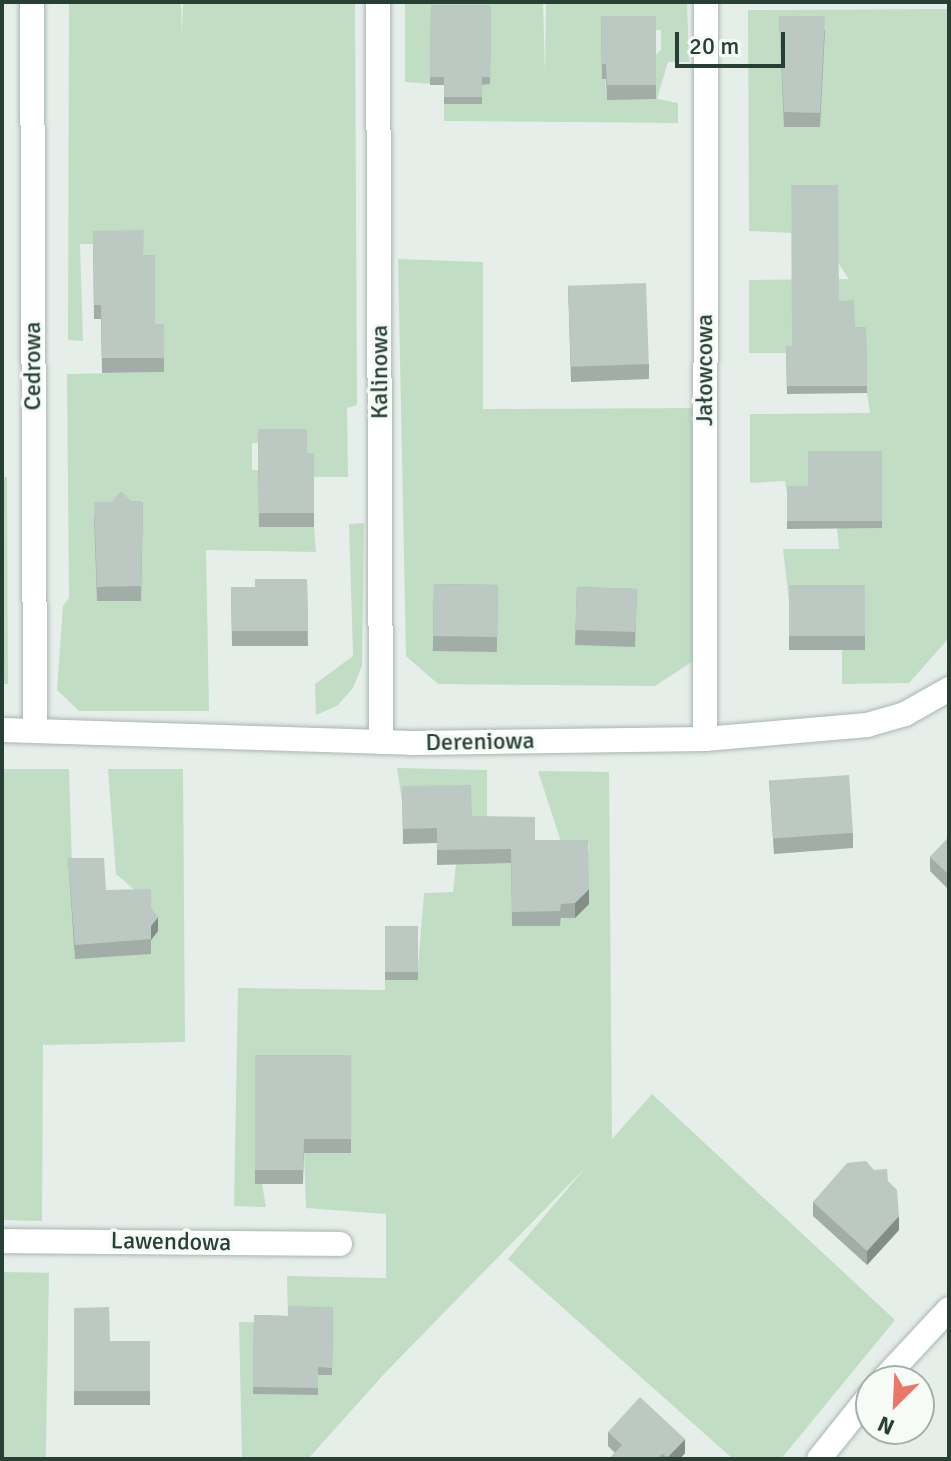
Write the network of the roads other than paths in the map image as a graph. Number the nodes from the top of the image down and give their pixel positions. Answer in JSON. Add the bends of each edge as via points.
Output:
{"nodes":[{"id":1,"x":32,"y":2,"type":"edge"},
{"id":2,"x":378,"y":2,"type":"edge"},
{"id":3,"x":706,"y":2,"type":"edge"},
{"id":4,"x":949,"y":689,"type":"edge"},
{"id":5,"x":2,"y":730,"type":"edge"},
{"id":6,"x":35,"y":730,"type":"junction"},
{"id":7,"x":705,"y":739,"type":"junction"},
{"id":8,"x":381,"y":742,"type":"junction"},
{"id":9,"x":2,"y":1241,"type":"edge"},
{"id":10,"x":340,"y":1244,"type":"dead end"},
{"id":11,"x":949,"y":1309,"type":"edge"},
{"id":12,"x":897,"y":1365,"type":"edge"},
{"id":13,"x":855,"y":1414,"type":"edge"},
{"id":14,"x":819,"y":1459,"type":"edge"}],
"edges":[{"from":1,"to":6,"type":"street","name":"Cedrowa"},
{"from":2,"to":8,"type":"street","name":"Kalinowa"},
{"from":3,"to":7,"type":"street","name":"Jałowcowa"},
{"from":4,"to":7,"type":"street","name":"Dereniowa","via":[[905,714],[867,725]]},
{"from":5,"to":6,"type":"street","name":"Dereniowa"},
{"from":6,"to":8,"type":"street","name":"Dereniowa"},
{"from":7,"to":8,"type":"street","name":"Dereniowa"},
{"from":9,"to":10,"type":"street","name":"Lawendowa"},
{"from":11,"to":12,"type":"street"},
{"from":13,"to":14,"type":"street"}]}
